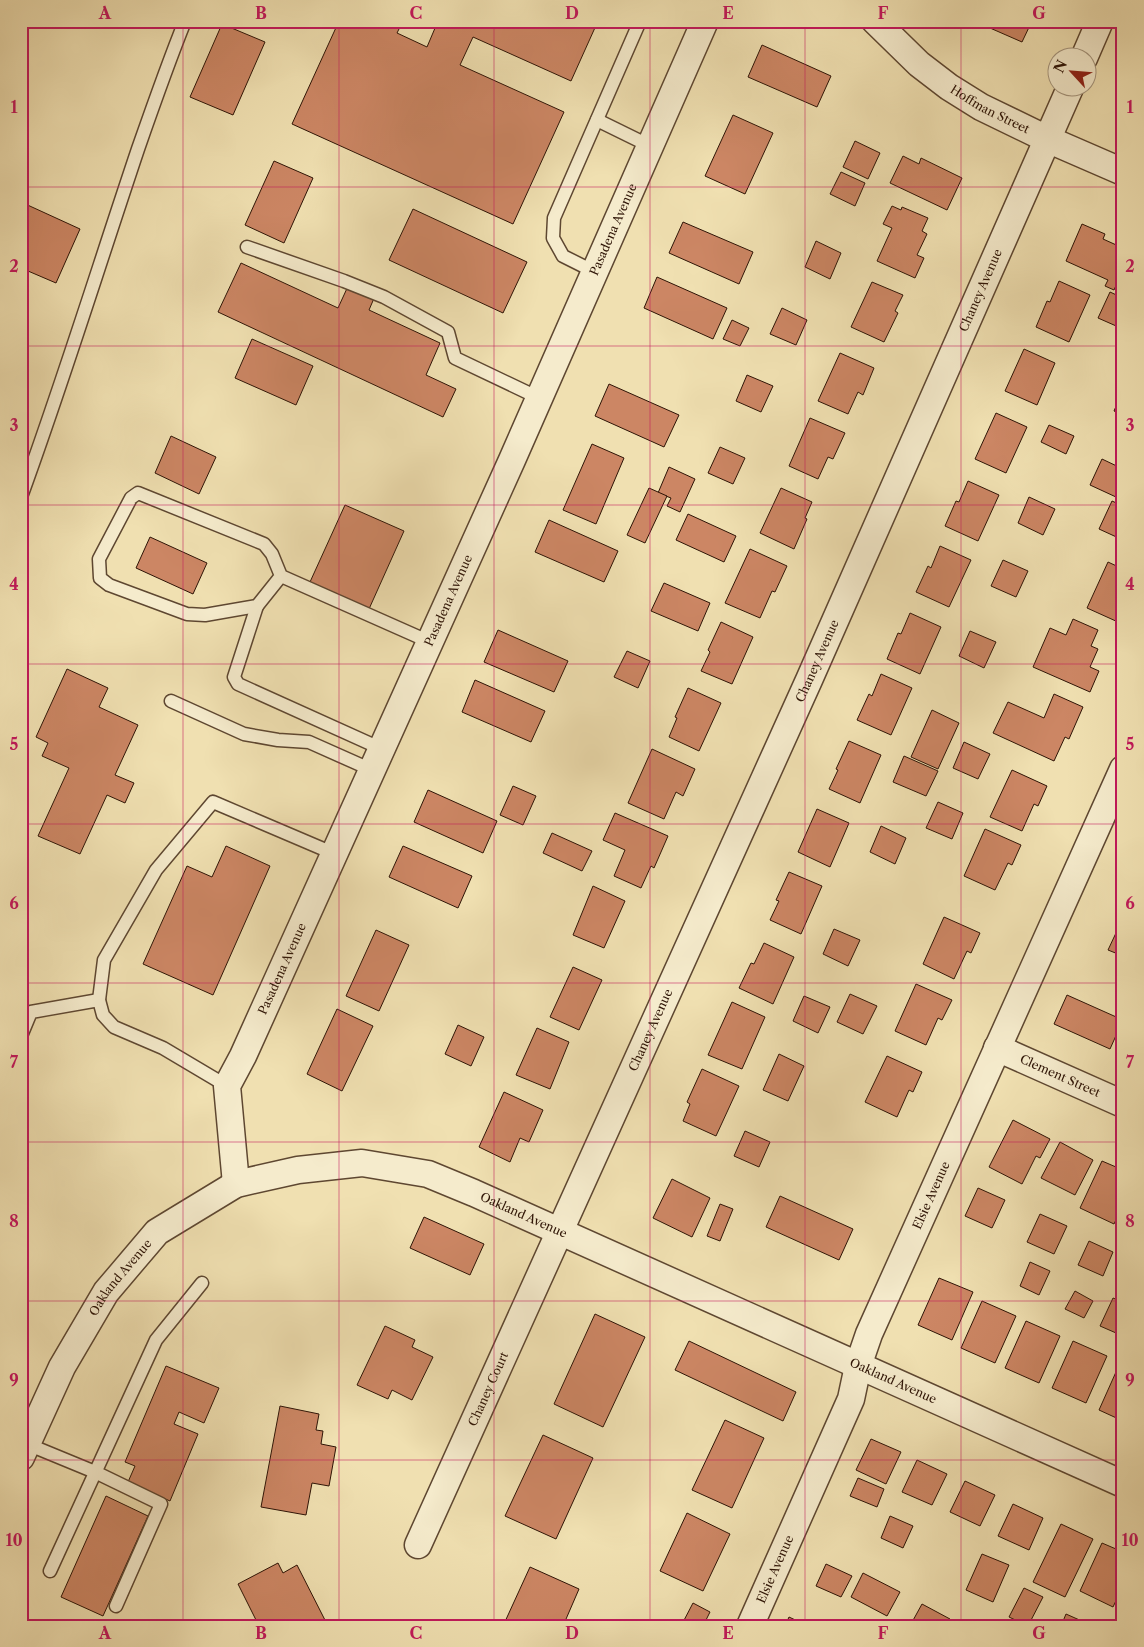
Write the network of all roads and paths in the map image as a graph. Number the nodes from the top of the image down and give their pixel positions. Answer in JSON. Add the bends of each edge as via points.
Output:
{"nodes":[{"id":1,"x":184,"y":21,"type":"edge"},
{"id":2,"x":640,"y":21,"type":"edge"},
{"id":3,"x":705,"y":21,"type":"edge"},
{"id":4,"x":875,"y":21,"type":"edge"},
{"id":5,"x":1100,"y":21,"type":"edge"},
{"id":6,"x":1088,"y":48,"type":"edge"},
{"id":7,"x":1066,"y":98,"type":"edge"},
{"id":8,"x":597,"y":120,"type":"junction"},
{"id":9,"x":1048,"y":139,"type":"junction"},
{"id":10,"x":650,"y":146,"type":"junction"},
{"id":11,"x":1123,"y":172,"type":"edge"},
{"id":12,"x":246,"y":247,"type":"dead end"},
{"id":13,"x":595,"y":272,"type":"junction"},
{"id":14,"x":539,"y":398,"type":"junction"},
{"id":15,"x":21,"y":497,"type":"edge"},
{"id":16,"x":281,"y":576,"type":"junction"},
{"id":17,"x":257,"y":606,"type":"junction"},
{"id":18,"x":430,"y":642,"type":"junction"},
{"id":19,"x":171,"y":701,"type":"dead end"},
{"id":20,"x":377,"y":759,"type":"junction"},
{"id":21,"x":1123,"y":769,"type":"edge"},
{"id":22,"x":334,"y":854,"type":"junction"},
{"id":23,"x":99,"y":1000,"type":"junction"},
{"id":24,"x":21,"y":1036,"type":"edge"},
{"id":25,"x":997,"y":1048,"type":"junction"},
{"id":26,"x":227,"y":1086,"type":"junction"},
{"id":27,"x":1123,"y":1104,"type":"edge"},
{"id":28,"x":236,"y":1184,"type":"junction"},
{"id":29,"x":558,"y":1232,"type":"junction"},
{"id":30,"x":202,"y":1283,"type":"dead end"},
{"id":31,"x":858,"y":1366,"type":"junction"},
{"id":32,"x":24,"y":1450,"type":"edge"},
{"id":33,"x":95,"y":1472,"type":"junction"},
{"id":34,"x":1123,"y":1484,"type":"edge"},
{"id":35,"x":418,"y":1545,"type":"dead end"},
{"id":36,"x":50,"y":1571,"type":"dead end"},
{"id":37,"x":116,"y":1606,"type":"dead end"},
{"id":38,"x":750,"y":1626,"type":"edge"}],
"edges":[{"from":1,"to":15,"type":"lane"},
{"from":2,"to":8,"type":"lane"},
{"from":3,"to":10,"type":"street","name":"Pasadena Avenue"},
{"from":4,"to":9,"type":"street","name":"Hoffman Street","via":[[949,87],[981,107]]},
{"from":5,"to":6,"type":"street"},
{"from":7,"to":9,"type":"street","name":"Chaney Avenue"},
{"from":8,"to":10,"type":"lane"},
{"from":8,"to":13,"type":"lane","via":[[554,218],[553,238],[563,256]]},
{"from":9,"to":11,"type":"street","name":"Hoffman Street"},
{"from":9,"to":29,"type":"street","name":"Chaney Avenue","via":[[809,680]]},
{"from":10,"to":13,"type":"street","name":"Pasadena Avenue"},
{"from":12,"to":14,"type":"lane","via":[[384,298],[448,332],[455,358]]},
{"from":13,"to":14,"type":"street","name":"Pasadena Avenue"},
{"from":14,"to":18,"type":"street","name":"Pasadena Avenue"},
{"from":16,"to":17,"type":"lane"},
{"from":16,"to":17,"type":"lane","via":[[264,544],[146,495],[138,493],[131,498],[99,559],[100,578],[109,585],[187,614],[205,615]]},
{"from":16,"to":18,"type":"lane"},
{"from":17,"to":20,"type":"lane","via":[[234,677],[238,684]]},
{"from":18,"to":20,"type":"street","name":"Pasadena Avenue"},
{"from":19,"to":20,"type":"lane","via":[[244,734],[309,742]]},
{"from":20,"to":22,"type":"street","name":"Pasadena Avenue"},
{"from":21,"to":25,"type":"street","name":"Elsie Avenue"},
{"from":22,"to":23,"type":"lane","via":[[214,802],[156,870],[104,960]]},
{"from":22,"to":26,"type":"street","name":"Pasadena Avenue"},
{"from":23,"to":24,"type":"lane","via":[[31,1012]]},
{"from":23,"to":26,"type":"lane","via":[[103,1015],[114,1027],[163,1048]]},
{"from":25,"to":27,"type":"street","name":"Clement Street"},
{"from":25,"to":31,"type":"street","name":"Elsie Avenue","via":[[869,1334]]},
{"from":26,"to":28,"type":"street"},
{"from":28,"to":29,"type":"street","name":"Oakland Avenue","via":[[298,1170],[362,1163],[428,1174]]},
{"from":28,"to":32,"type":"street","name":"Oakland Avenue","via":[[158,1232],[106,1292],[62,1367]]},
{"from":29,"to":31,"type":"street","name":"Oakland Avenue"},
{"from":29,"to":35,"type":"street","name":"Chaney Court"},
{"from":30,"to":33,"type":"lane","via":[[156,1340]]},
{"from":31,"to":34,"type":"street","name":"Oakland Avenue"},
{"from":31,"to":38,"type":"street","name":"Elsie Avenue","via":[[851,1400]]},
{"from":32,"to":33,"type":"lane"},
{"from":33,"to":36,"type":"lane"},
{"from":33,"to":37,"type":"lane","via":[[161,1504]]}]}
